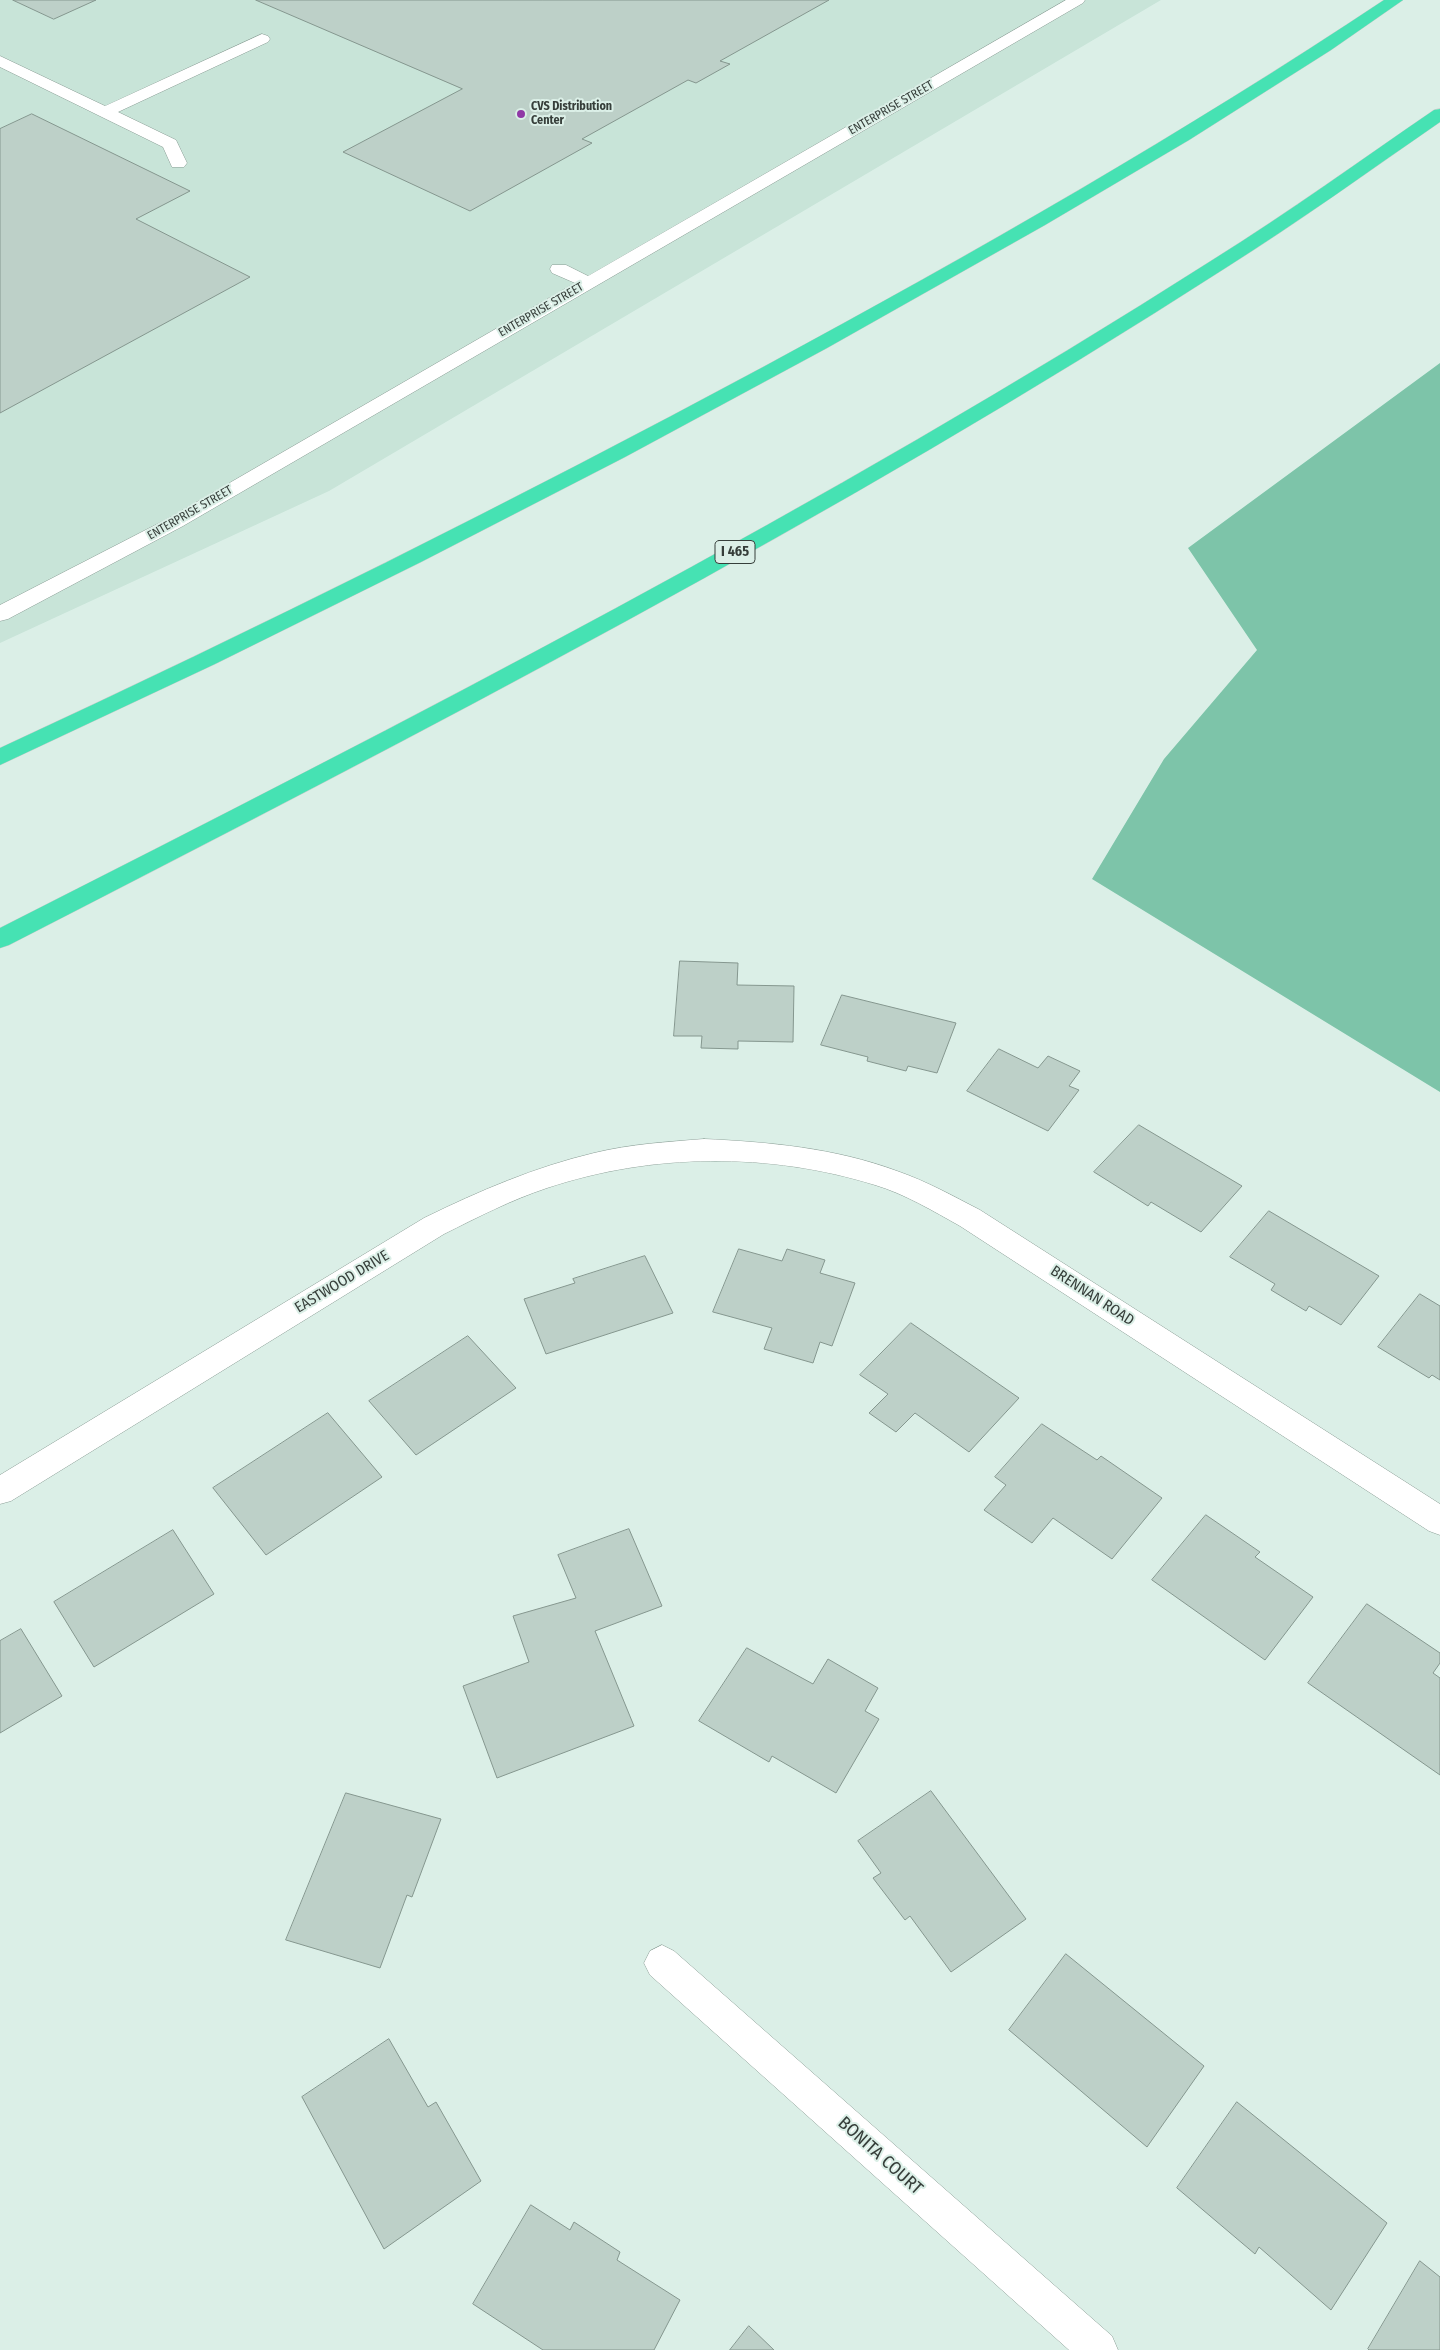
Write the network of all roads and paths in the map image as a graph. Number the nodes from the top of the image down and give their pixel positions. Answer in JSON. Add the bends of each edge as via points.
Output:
{"nodes":[{"id":1,"x":1077,"y":0,"type":"edge"},
{"id":2,"x":1394,"y":0,"type":"edge"},
{"id":3,"x":262,"y":39,"type":"dead end"},
{"id":4,"x":0,"y":61,"type":"edge"},
{"id":5,"x":105,"y":112,"type":"junction"},
{"id":6,"x":1440,"y":114,"type":"edge"},
{"id":7,"x":178,"y":163,"type":"dead end"},
{"id":8,"x":558,"y":269,"type":"dead end"},
{"id":9,"x":589,"y":283,"type":"junction"},
{"id":10,"x":0,"y":614,"type":"edge"},
{"id":11,"x":0,"y":757,"type":"edge"},
{"id":12,"x":0,"y":939,"type":"edge"},
{"id":13,"x":712,"y":1151,"type":"joint"},
{"id":14,"x":0,"y":1491,"type":"edge"},
{"id":15,"x":1440,"y":1521,"type":"edge"},
{"id":16,"x":662,"y":1963,"type":"dead end"},
{"id":17,"x":1098,"y":2350,"type":"edge"}],
"edges":[{"from":1,"to":9,"type":"street","name":"ENTERPRISE STREET"},
{"from":2,"to":11,"type":"highway","via":[[1093,190],[974,260],[696,412],[394,567]]},
{"from":3,"to":5,"type":"street"},
{"from":4,"to":5,"type":"street"},
{"from":5,"to":7,"type":"street","via":[[170,144]]},
{"from":6,"to":12,"type":"highway","number":"I 465","via":[[1311,204],[1179,289],[1062,362],[806,512],[441,712]]},
{"from":8,"to":9,"type":"street"},
{"from":9,"to":10,"type":"street","name":"ENTERPRISE STREET","via":[[176,522]]},
{"from":13,"to":14,"type":"street","name":"EASTWOOD DRIVE","via":[[687,1150],[582,1165],[480,1202],[434,1226]]},
{"from":13,"to":15,"type":"street","name":"BRENNAN ROAD","via":[[742,1149],[821,1160],[898,1183],[970,1218]]},
{"from":16,"to":17,"type":"street","name":"BONITA COURT"}]}
